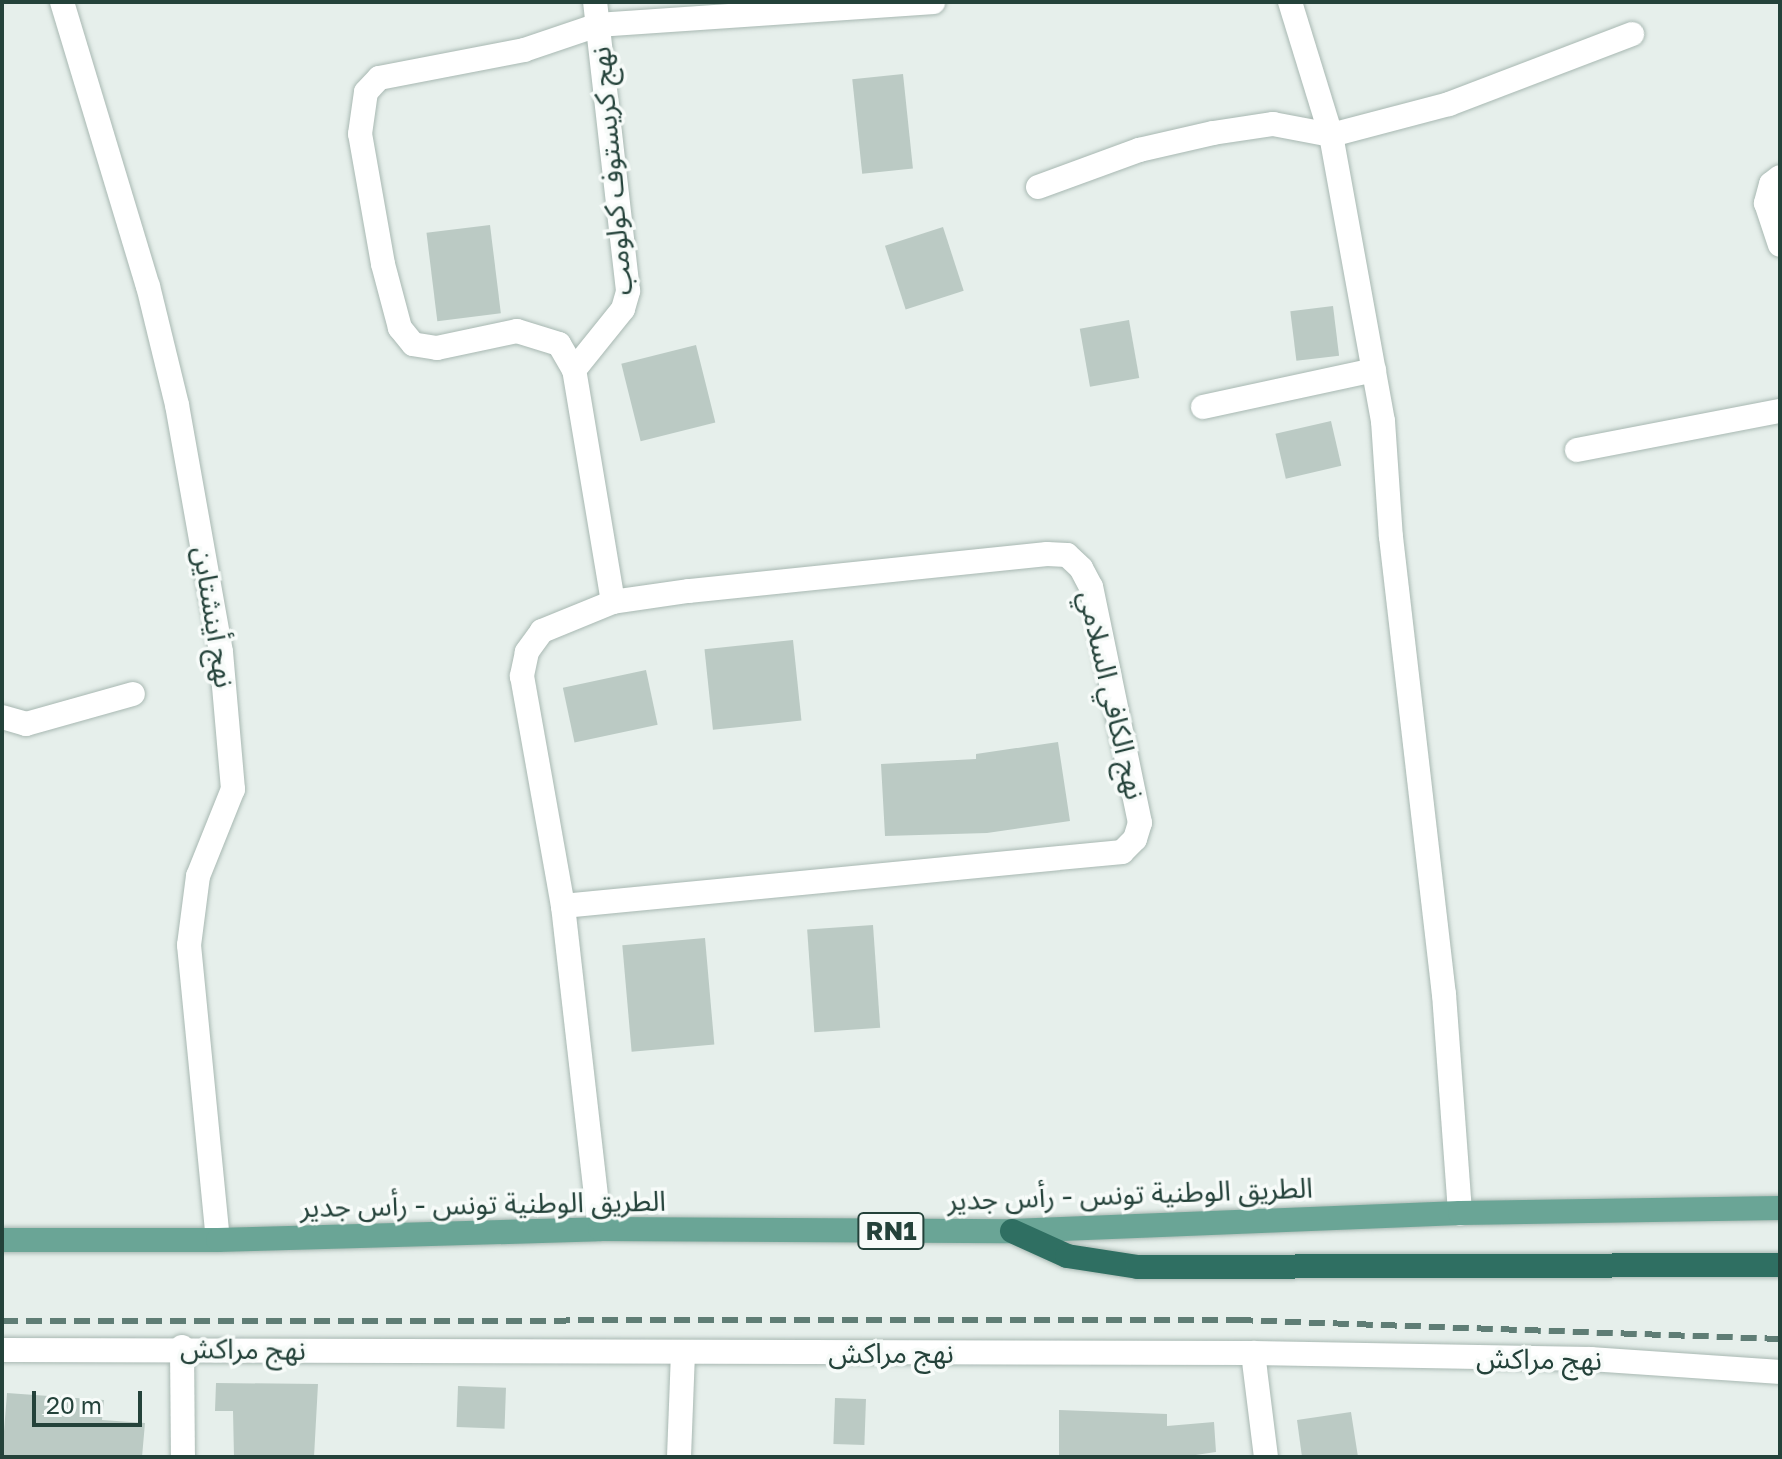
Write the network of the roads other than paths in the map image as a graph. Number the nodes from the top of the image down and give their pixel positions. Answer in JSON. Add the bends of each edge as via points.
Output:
{"nodes":[{"id":1,"x":62,"y":2,"type":"edge"},
{"id":2,"x":933,"y":2,"type":"edge"},
{"id":3,"x":1290,"y":2,"type":"edge"},
{"id":4,"x":597,"y":13,"type":"edge"},
{"id":5,"x":1632,"y":34,"type":"dead end"},
{"id":6,"x":1331,"y":135,"type":"junction"},
{"id":7,"x":1780,"y":177,"type":"edge"},
{"id":8,"x":1038,"y":187,"type":"dead end"},
{"id":9,"x":1780,"y":245,"type":"edge"},
{"id":10,"x":574,"y":370,"type":"junction"},
{"id":11,"x":1374,"y":370,"type":"junction"},
{"id":12,"x":1203,"y":407,"type":"dead end"},
{"id":13,"x":1780,"y":411,"type":"edge"},
{"id":14,"x":1577,"y":450,"type":"dead end"},
{"id":15,"x":613,"y":602,"type":"junction"},
{"id":16,"x":133,"y":694,"type":"dead end"},
{"id":17,"x":2,"y":717,"type":"edge"},
{"id":18,"x":563,"y":906,"type":"junction"},
{"id":19,"x":1780,"y":1208,"type":"edge"},
{"id":20,"x":1460,"y":1213,"type":"junction"},
{"id":21,"x":600,"y":1229,"type":"junction"},
{"id":22,"x":1012,"y":1231,"type":"junction"},
{"id":23,"x":2,"y":1240,"type":"edge"},
{"id":24,"x":218,"y":1240,"type":"junction"},
{"id":25,"x":1780,"y":1265,"type":"edge"},
{"id":26,"x":182,"y":1347,"type":"junction"},
{"id":27,"x":2,"y":1350,"type":"edge"},
{"id":28,"x":683,"y":1353,"type":"junction"},
{"id":29,"x":1253,"y":1353,"type":"junction"},
{"id":30,"x":1780,"y":1372,"type":"edge"},
{"id":31,"x":183,"y":1457,"type":"edge"},
{"id":32,"x":679,"y":1457,"type":"edge"},
{"id":33,"x":1266,"y":1457,"type":"edge"}],
"edges":[{"from":1,"to":24,"type":"street","name":"نهج أينشتاين","via":[[148,286],[177,405],[221,652],[233,789],[198,876],[189,945]]},
{"from":2,"to":4,"type":"street"},
{"from":3,"to":6,"type":"street"},
{"from":4,"to":10,"type":"street","name":"نهج كريستوف كولومب","via":[[628,291],[623,309]]},
{"from":4,"to":10,"type":"street","via":[[524,50],[379,78],[366,92],[360,134],[383,264],[400,328],[413,344],[437,348],[517,331],[559,344]]},
{"from":5,"to":6,"type":"street","via":[[1449,104]]},
{"from":6,"to":8,"type":"street","via":[[1273,124],[1213,133],[1139,150]]},
{"from":6,"to":11,"type":"street"},
{"from":7,"to":9,"type":"street","via":[[1771,184],[1766,203]]},
{"from":10,"to":15,"type":"street"},
{"from":11,"to":12,"type":"street"},
{"from":11,"to":20,"type":"street","via":[[1444,994]]},
{"from":13,"to":14,"type":"street"},
{"from":15,"to":18,"type":"street","name":"نهج الكافي السلامي","via":[[542,631],[527,652],[522,676]]},
{"from":15,"to":18,"type":"street","name":"نهج الكافي السلامي","via":[[1067,555],[1091,587],[1139,831],[1122,852]]},
{"from":16,"to":17,"type":"street","via":[[26,724]]},
{"from":18,"to":21,"type":"street","name":"نهج الكافي السلامي"},
{"from":19,"to":20,"type":"main road","name":"الطريق الوطنية تونس - رأس جدير","number":"RN1"},
{"from":20,"to":22,"type":"main road","name":"الطريق الوطنية تونس - رأس جدير","number":"RN1"},
{"from":21,"to":22,"type":"main road","name":"الطريق الوطنية تونس - رأس جدير","number":"RN1"},
{"from":21,"to":24,"type":"main road","name":"الطريق الوطنية تونس - رأس جدير","number":"RN1"},
{"from":22,"to":25,"type":"highway","via":[[1067,1256],[1138,1267]]},
{"from":23,"to":24,"type":"main road","name":"الطريق الوطنية تونس - رأس جدير","number":"RN1"},
{"from":26,"to":27,"type":"street","name":"نهج مراكش"},
{"from":26,"to":28,"type":"street","name":"نهج مراكش"},
{"from":26,"to":31,"type":"street"},
{"from":28,"to":29,"type":"street","name":"نهج مراكش"},
{"from":28,"to":32,"type":"street"},
{"from":29,"to":30,"type":"street","name":"نهج مراكش","via":[[1591,1359]]},
{"from":29,"to":33,"type":"street"}]}
